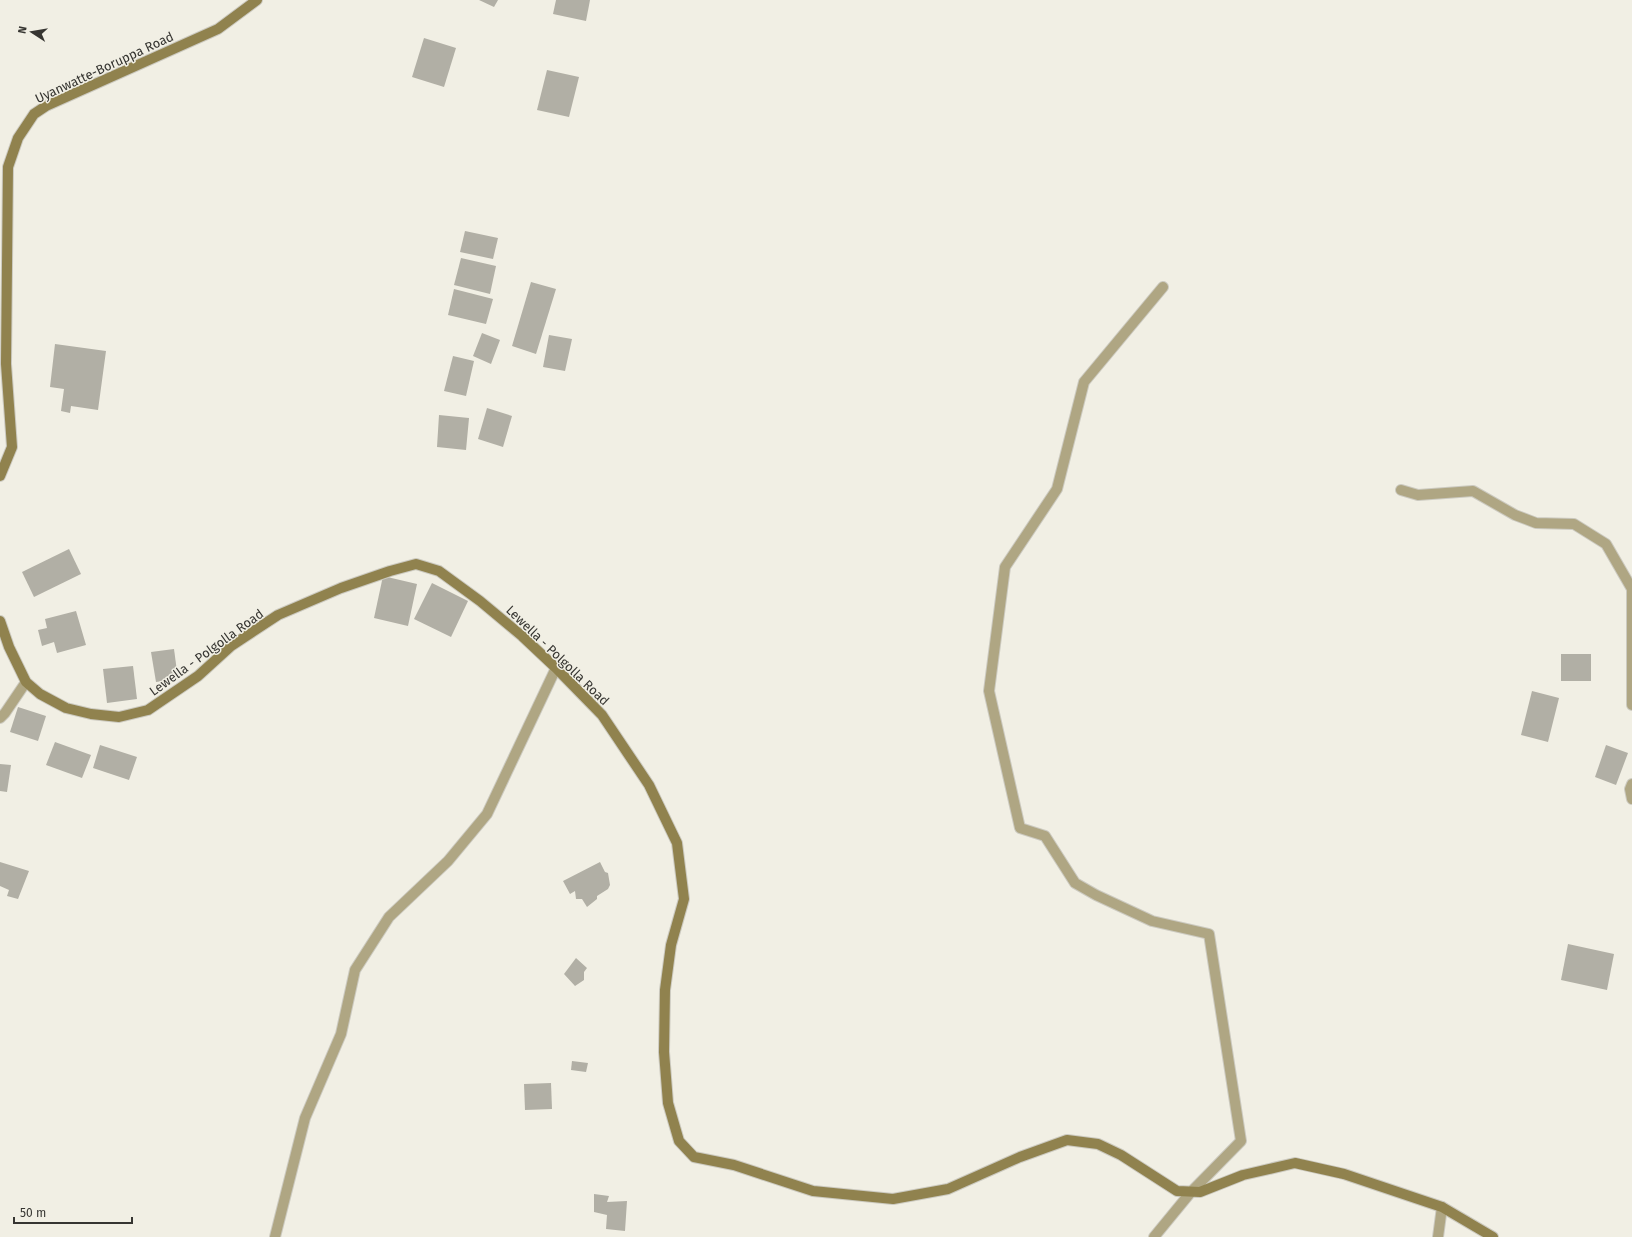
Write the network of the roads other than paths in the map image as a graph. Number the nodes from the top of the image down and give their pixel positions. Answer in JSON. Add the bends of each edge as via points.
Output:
{"nodes":[{"id":1,"x":257,"y":0,"type":"edge"},
{"id":2,"x":1163,"y":287,"type":"dead end"},
{"id":3,"x":0,"y":476,"type":"edge"},
{"id":4,"x":1401,"y":490,"type":"dead end"},
{"id":5,"x":0,"y":621,"type":"edge"},
{"id":6,"x":556,"y":668,"type":"junction"},
{"id":7,"x":26,"y":682,"type":"junction"},
{"id":8,"x":1632,"y":705,"type":"edge"},
{"id":9,"x":0,"y":718,"type":"edge"},
{"id":10,"x":1632,"y":784,"type":"edge"},
{"id":11,"x":1632,"y":798,"type":"edge"},
{"id":12,"x":1191,"y":1192,"type":"junction"},
{"id":13,"x":1442,"y":1207,"type":"junction"},
{"id":14,"x":275,"y":1237,"type":"edge"},
{"id":15,"x":1154,"y":1237,"type":"edge"},
{"id":16,"x":1438,"y":1237,"type":"edge"},
{"id":17,"x":1493,"y":1237,"type":"edge"}],
"edges":[{"from":1,"to":3,"type":"street","name":"Uyanwatte-Boruppa Road","via":[[218,29],[46,106],[34,114],[18,138],[8,167],[7,217],[6,364],[12,447]]},
{"from":2,"to":12,"type":"street","via":[[1084,382],[1057,489],[1005,568],[989,691],[1020,828],[1045,836],[1075,883],[1096,896],[1152,920],[1208,934],[1241,1141]]},
{"from":4,"to":8,"type":"street","via":[[1418,495],[1473,491],[1515,515],[1536,523],[1574,524],[1606,544],[1632,589]]},
{"from":5,"to":7,"type":"street","name":"Lewella - Polgolla Road"},
{"from":6,"to":7,"type":"street","name":"Lewella - Polgolla Road","via":[[480,601],[439,571],[416,564],[341,588],[278,615],[231,646],[198,676],[148,710],[119,717],[91,714],[66,708],[40,694]]},
{"from":6,"to":12,"type":"street","name":"Lewella - Polgolla Road","via":[[602,715],[650,785],[677,843],[684,898],[671,945],[666,982],[664,1052],[668,1103],[679,1141],[694,1157],[734,1165],[813,1191],[893,1199],[948,1189],[1020,1157],[1067,1140],[1098,1144],[1121,1155],[1177,1191]]},
{"from":6,"to":14,"type":"street","via":[[488,814],[448,861],[389,917],[355,970],[341,1034],[305,1118]]},
{"from":7,"to":9,"type":"street"},
{"from":10,"to":11,"type":"street"},
{"from":12,"to":13,"type":"street","name":"Lewella - Polgolla Road","via":[[1200,1192],[1243,1175],[1294,1163],[1344,1174]]},
{"from":12,"to":15,"type":"street"},
{"from":13,"to":16,"type":"street"},
{"from":13,"to":17,"type":"street","name":"Lewella - Polgolla Road"}]}
